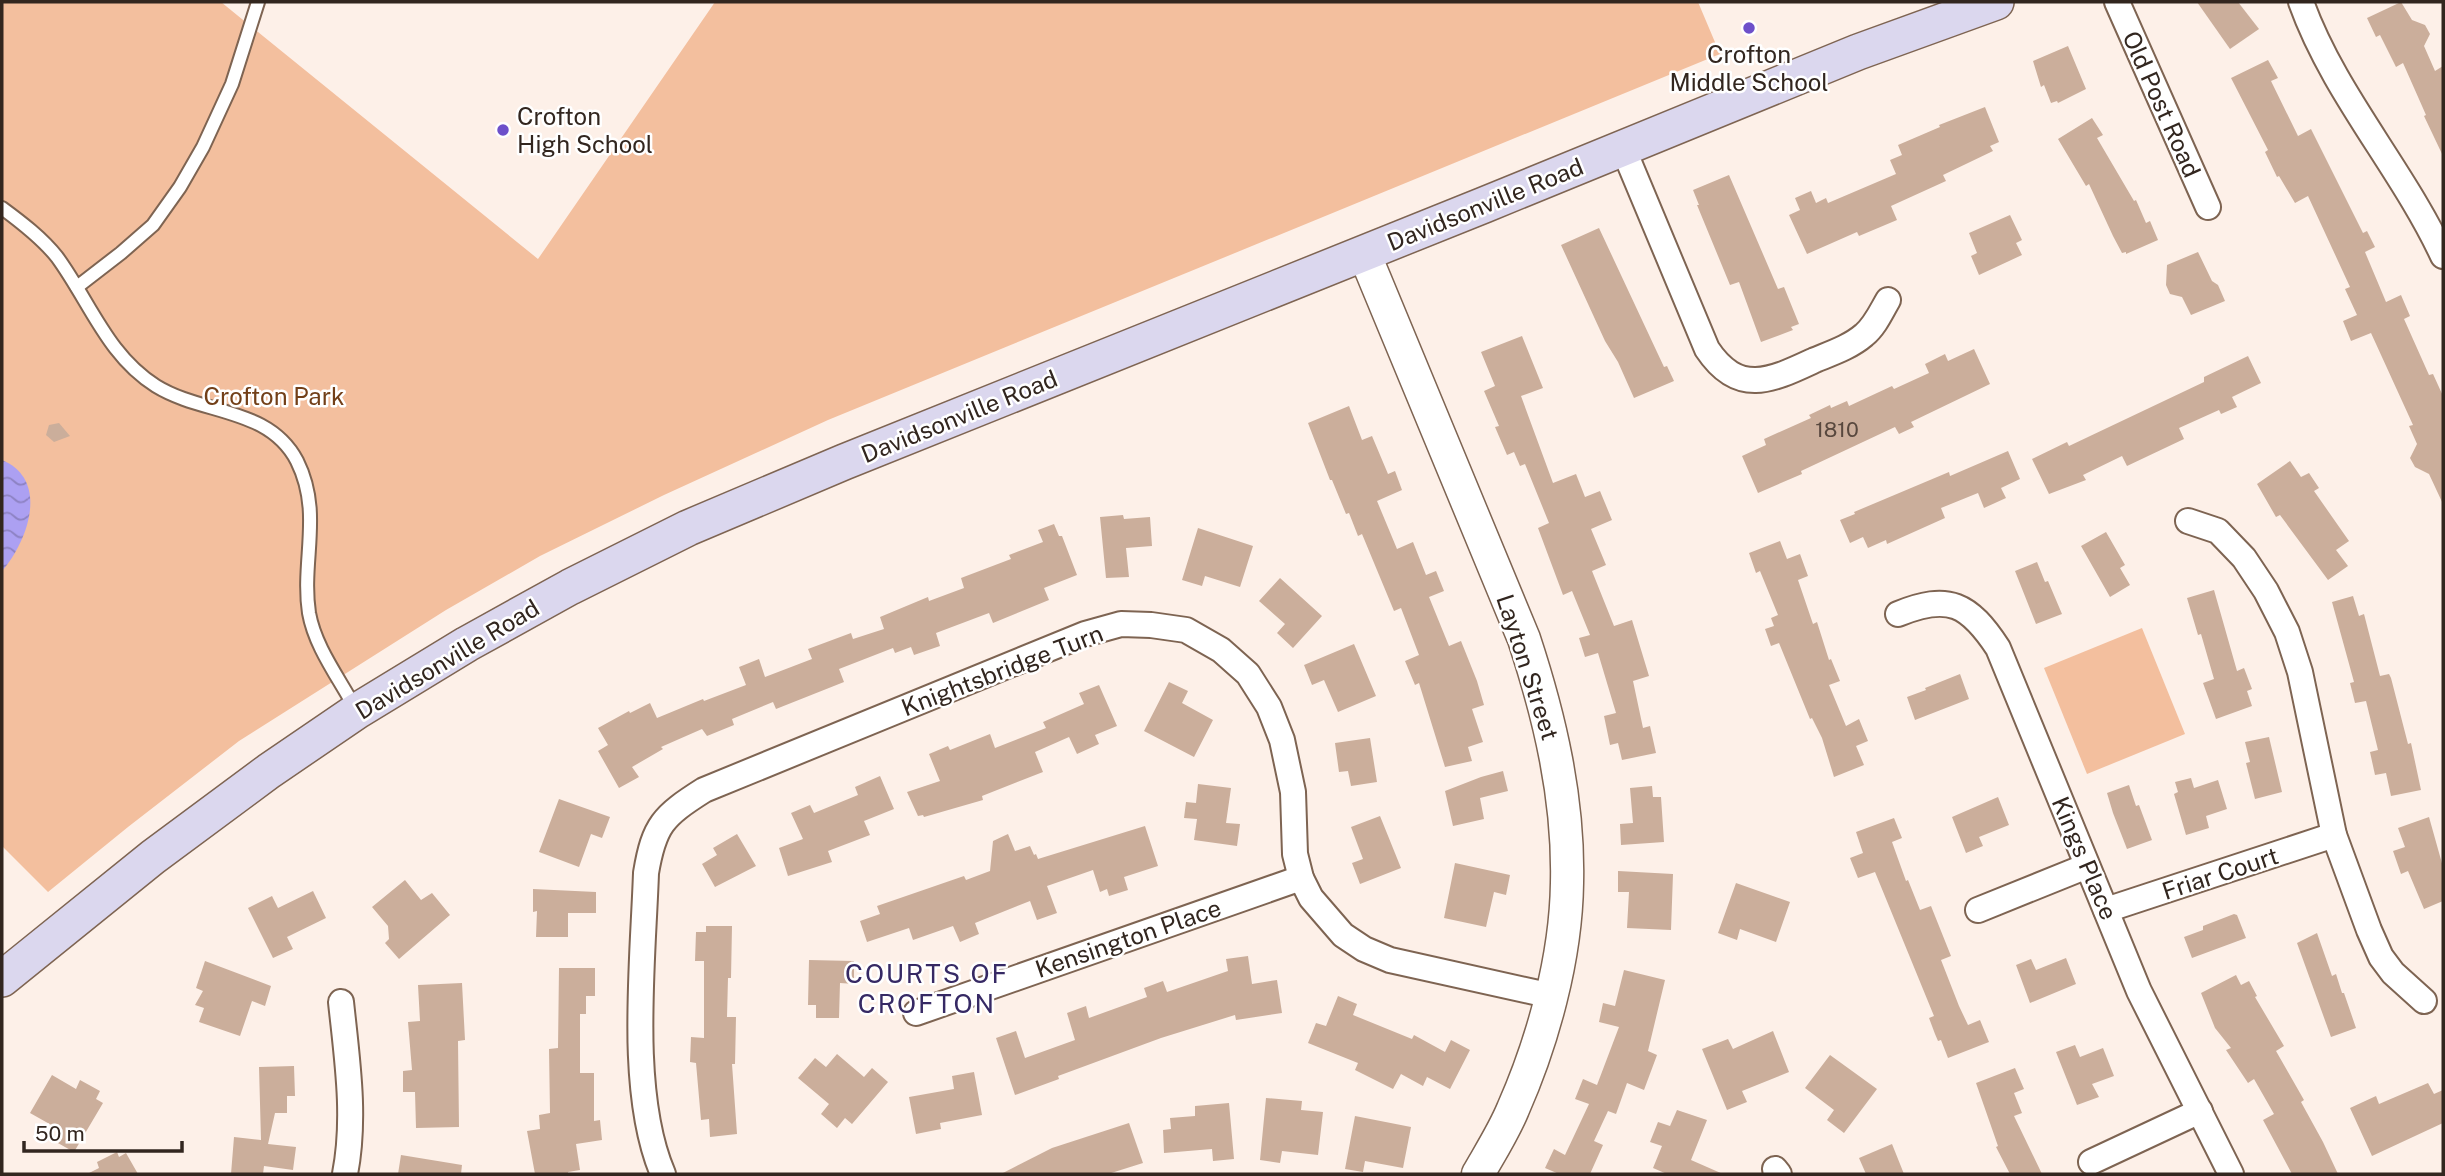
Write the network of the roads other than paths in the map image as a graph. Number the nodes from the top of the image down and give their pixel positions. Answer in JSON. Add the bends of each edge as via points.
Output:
{"nodes":[{"id":1,"x":258,"y":2,"type":"edge"},
{"id":2,"x":1996,"y":2,"type":"edge"},
{"id":3,"x":2117,"y":2,"type":"edge"},
{"id":4,"x":2301,"y":2,"type":"edge"},
{"id":5,"x":1958,"y":12,"type":"edge"},
{"id":6,"x":1623,"y":148,"type":"junction"},
{"id":7,"x":2208,"y":207,"type":"dead end"},
{"id":8,"x":2,"y":208,"type":"edge"},
{"id":9,"x":1364,"y":253,"type":"junction"},
{"id":10,"x":2443,"y":256,"type":"edge"},
{"id":11,"x":78,"y":287,"type":"junction"},
{"id":12,"x":1888,"y":300,"type":"dead end"},
{"id":13,"x":2189,"y":521,"type":"dead end"},
{"id":14,"x":1898,"y":614,"type":"dead end"},
{"id":15,"x":357,"y":711,"type":"junction"},
{"id":16,"x":2334,"y":835,"type":"junction"},
{"id":17,"x":2087,"y":866,"type":"junction"},
{"id":18,"x":1301,"y":878,"type":"junction"},
{"id":19,"x":1978,"y":910,"type":"dead end"},
{"id":20,"x":2106,"y":910,"type":"junction"},
{"id":21,"x":2,"y":979,"type":"edge"},
{"id":22,"x":1552,"y":996,"type":"junction"},
{"id":23,"x":2424,"y":1000,"type":"dead end"},
{"id":24,"x":341,"y":1002,"type":"dead end"},
{"id":25,"x":916,"y":1013,"type":"dead end"},
{"id":26,"x":2200,"y":1111,"type":"junction"},
{"id":27,"x":2091,"y":1162,"type":"dead end"},
{"id":28,"x":345,"y":1174,"type":"edge"},
{"id":29,"x":663,"y":1174,"type":"edge"},
{"id":30,"x":1478,"y":1174,"type":"edge"},
{"id":31,"x":2231,"y":1174,"type":"edge"}],
"edges":[{"from":1,"to":11,"type":"lane","via":[[232,85],[180,187],[153,225]]},
{"from":2,"to":5,"type":"main road","name":"Davidsonville Road"},
{"from":3,"to":7,"type":"street","name":"Old Post Road"},
{"from":4,"to":10,"type":"street","via":[[2333,72]]},
{"from":5,"to":6,"type":"main road","name":"Davidsonville Road"},
{"from":6,"to":9,"type":"main road","name":"Davidsonville Road"},
{"from":6,"to":12,"type":"street","via":[[1707,349],[1729,374],[1754,381],[1768,379],[1847,346],[1865,334]]},
{"from":8,"to":11,"type":"lane","via":[[55,255]]},
{"from":9,"to":15,"type":"main road","name":"Davidsonville Road","via":[[688,528],[570,587]]},
{"from":9,"to":22,"type":"street","name":"Layton Street","via":[[1541,689],[1555,746],[1567,884]]},
{"from":11,"to":15,"type":"lane","via":[[101,331],[132,369],[186,400],[265,426],[285,442],[306,483],[312,516],[309,615],[320,646]]},
{"from":13,"to":16,"type":"street","via":[[2218,531],[2245,558],[2287,632],[2300,672]]},
{"from":14,"to":17,"type":"street","name":"Kings Place","via":[[1922,604],[1955,606],[1984,626],[1998,648]]},
{"from":15,"to":21,"type":"main road","name":"Davidsonville Road","via":[[153,857]]},
{"from":16,"to":20,"type":"street","name":"Friar Court"},
{"from":16,"to":23,"type":"street","via":[[2381,957]]},
{"from":17,"to":19,"type":"street"},
{"from":17,"to":20,"type":"street","name":"Kings Place"},
{"from":18,"to":22,"type":"street","name":"Knightsbridge Turn","via":[[1327,919],[1364,949],[1390,960]]},
{"from":18,"to":25,"type":"street","name":"Kensington Place"},
{"from":18,"to":29,"type":"street","name":"Knightsbridge Turn","via":[[1295,854],[1293,792],[1282,740],[1269,707],[1248,674],[1222,650],[1186,630],[1121,624],[1085,634],[704,790],[660,825],[650,846],[646,873],[642,1062],[650,1135]]},
{"from":20,"to":26,"type":"street","name":"Kings Place","via":[[2159,1033]]},
{"from":22,"to":30,"type":"street","name":"Layton Street","via":[[1512,1111]]},
{"from":24,"to":28,"type":"street","via":[[350,1091]]},
{"from":26,"to":27,"type":"street"},
{"from":26,"to":31,"type":"street","name":"Kings Place"}]}
